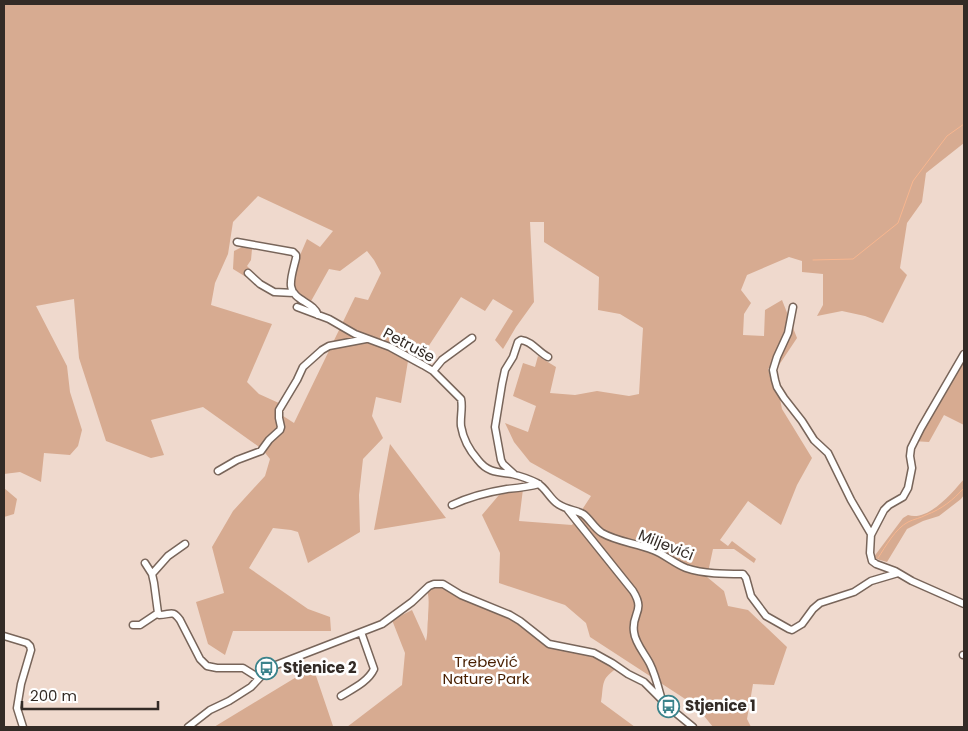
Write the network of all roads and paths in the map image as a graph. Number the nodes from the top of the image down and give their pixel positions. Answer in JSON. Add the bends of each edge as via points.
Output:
{"nodes":[{"id":1,"x":237,"y":242,"type":"dead end"},
{"id":2,"x":248,"y":274,"type":"dead end"},
{"id":3,"x":294,"y":293,"type":"junction"},
{"id":4,"x":297,"y":306,"type":"dead end"},
{"id":5,"x":794,"y":307,"type":"dead end"},
{"id":6,"x":318,"y":314,"type":"junction"},
{"id":7,"x":368,"y":338,"type":"junction"},
{"id":8,"x":472,"y":338,"type":"dead end"},
{"id":9,"x":964,"y":354,"type":"edge"},
{"id":10,"x":548,"y":357,"type":"dead end"},
{"id":11,"x":433,"y":371,"type":"junction"},
{"id":12,"x":218,"y":471,"type":"dead end"},
{"id":13,"x":514,"y":474,"type":"junction"},
{"id":14,"x":539,"y":484,"type":"junction"},
{"id":15,"x":452,"y":505,"type":"dead end"},
{"id":16,"x":568,"y":510,"type":"junction"},
{"id":17,"x":581,"y":513,"type":"junction"},
{"id":18,"x":577,"y":522,"type":"junction"},
{"id":19,"x":871,"y":535,"type":"junction"},
{"id":20,"x":185,"y":544,"type":"dead end"},
{"id":21,"x":145,"y":563,"type":"dead end"},
{"id":22,"x":898,"y":573,"type":"junction"},
{"id":23,"x":152,"y":574,"type":"junction"},
{"id":24,"x":964,"y":604,"type":"edge"},
{"id":25,"x":158,"y":612,"type":"junction"},
{"id":26,"x":133,"y":625,"type":"dead end"},
{"id":27,"x":361,"y":632,"type":"junction"},
{"id":28,"x":4,"y":636,"type":"edge"},
{"id":29,"x":259,"y":678,"type":"junction"},
{"id":30,"x":341,"y":696,"type":"dead end"},
{"id":31,"x":663,"y":701,"type":"junction"},
{"id":32,"x":23,"y":727,"type":"edge"},
{"id":33,"x":188,"y":727,"type":"edge"},
{"id":34,"x":693,"y":727,"type":"edge"}],
"edges":[{"from":1,"to":3,"type":"street","via":[[293,252],[296,255],[291,286]]},
{"from":2,"to":3,"type":"street","via":[[274,292]]},
{"from":3,"to":6,"type":"street"},
{"from":4,"to":6,"type":"street","name":"Petruše"},
{"from":5,"to":19,"type":"street","via":[[788,333],[772,370],[777,387],[814,440],[828,453]]},
{"from":6,"to":7,"type":"street","name":"Petruše"},
{"from":7,"to":11,"type":"street","name":"Petruše"},
{"from":7,"to":12,"type":"street","via":[[329,346],[306,364],[279,410],[280,430],[261,451]]},
{"from":8,"to":11,"type":"street","via":[[442,360]]},
{"from":9,"to":19,"type":"street","via":[[911,448],[908,488],[903,497],[884,510]]},
{"from":10,"to":13,"type":"street","via":[[528,341],[521,340],[505,370],[496,435],[501,460]]},
{"from":11,"to":13,"type":"street","name":"Petruše","via":[[461,400],[462,427],[479,462],[495,472]]},
{"from":13,"to":14,"type":"street","name":"Petruše"},
{"from":14,"to":15,"type":"street","via":[[489,492]]},
{"from":14,"to":16,"type":"street","name":"Petruše","via":[[554,502]]},
{"from":16,"to":17,"type":"street"},
{"from":16,"to":18,"type":"street"},
{"from":17,"to":18,"type":"street"},
{"from":17,"to":22,"type":"street","name":"Miljevići","via":[[600,532],[652,549],[684,567],[702,572],[743,574],[751,596],[762,612],[788,630],[802,624],[820,603]]},
{"from":18,"to":31,"type":"street","via":[[638,599],[634,636],[650,664]]},
{"from":19,"to":22,"type":"street","via":[[872,561]]},
{"from":20,"to":23,"type":"street","via":[[168,556]]},
{"from":21,"to":23,"type":"street"},
{"from":22,"to":24,"type":"street"},
{"from":23,"to":25,"type":"street"},
{"from":25,"to":26,"type":"street","via":[[140,625]]},
{"from":25,"to":29,"type":"street","via":[[159,615],[176,614],[207,666],[243,668]]},
{"from":27,"to":29,"type":"street","via":[[276,665]]},
{"from":27,"to":30,"type":"street","via":[[374,669]]},
{"from":27,"to":31,"type":"street","via":[[382,624],[429,586],[443,584],[510,615],[550,644],[594,653],[644,682]]},
{"from":28,"to":32,"type":"street","via":[[27,643],[31,650],[17,708]]},
{"from":29,"to":33,"type":"street","via":[[255,684]]},
{"from":31,"to":34,"type":"street"}]}
